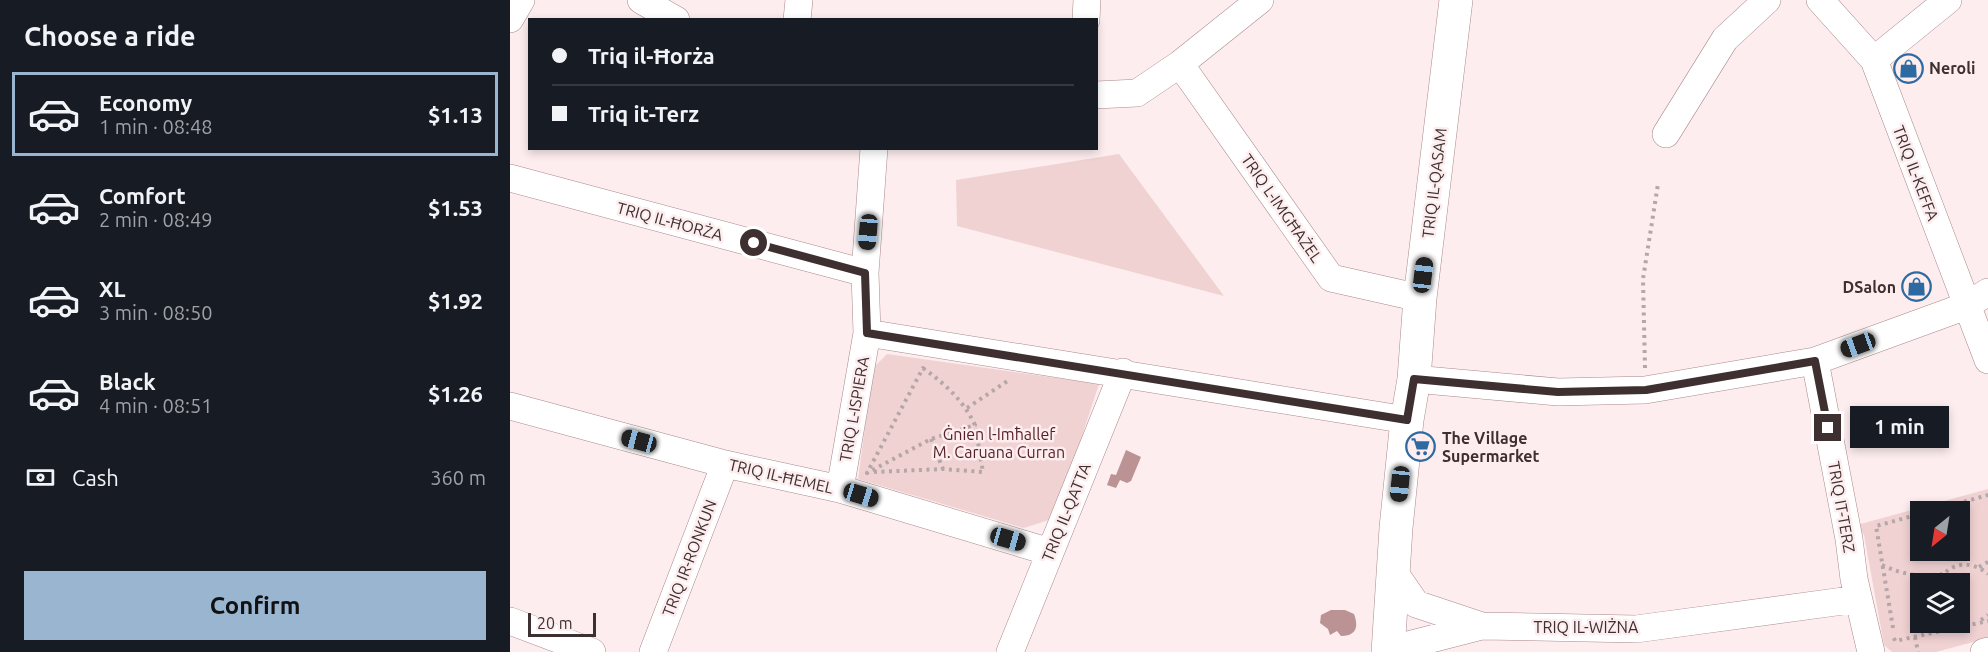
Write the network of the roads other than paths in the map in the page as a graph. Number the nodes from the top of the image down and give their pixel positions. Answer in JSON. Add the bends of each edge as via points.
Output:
{"nodes":[{"id":1,"x":521,"y":0,"type":"edge"},
{"id":2,"x":641,"y":0,"type":"edge"},
{"id":3,"x":799,"y":0,"type":"edge"},
{"id":4,"x":1086,"y":0,"type":"edge"},
{"id":5,"x":1260,"y":0,"type":"edge"},
{"id":6,"x":1456,"y":0,"type":"edge"},
{"id":7,"x":1767,"y":0,"type":"edge"},
{"id":8,"x":1820,"y":0,"type":"edge"},
{"id":9,"x":1948,"y":0,"type":"edge"},
{"id":10,"x":672,"y":18,"type":"edge"},
{"id":11,"x":797,"y":18,"type":"edge"},
{"id":12,"x":1086,"y":18,"type":"edge"},
{"id":13,"x":510,"y":19,"type":"edge"},
{"id":14,"x":1874,"y":60,"type":"junction"},
{"id":15,"x":1180,"y":64,"type":"junction"},
{"id":16,"x":1098,"y":95,"type":"edge"},
{"id":17,"x":1666,"y":134,"type":"dead end"},
{"id":18,"x":874,"y":150,"type":"edge"},
{"id":19,"x":510,"y":178,"type":"edge"},
{"id":20,"x":865,"y":273,"type":"junction"},
{"id":21,"x":1420,"y":298,"type":"junction"},
{"id":22,"x":1977,"y":299,"type":"edge"},
{"id":23,"x":867,"y":333,"type":"junction"},
{"id":24,"x":1988,"y":360,"type":"edge"},
{"id":25,"x":1815,"y":361,"type":"junction"},
{"id":26,"x":1123,"y":372,"type":"junction"},
{"id":27,"x":1414,"y":379,"type":"junction"},
{"id":28,"x":510,"y":406,"type":"edge"},
{"id":29,"x":1407,"y":420,"type":"junction"},
{"id":30,"x":725,"y":464,"type":"junction"},
{"id":31,"x":840,"y":489,"type":"junction"},
{"id":32,"x":1050,"y":552,"type":"junction"},
{"id":33,"x":1394,"y":572,"type":"junction"},
{"id":34,"x":1858,"y":599,"type":"junction"},
{"id":35,"x":510,"y":621,"type":"edge"},
{"id":36,"x":1482,"y":626,"type":"junction"},
{"id":37,"x":1637,"y":641,"type":"edge"},
{"id":38,"x":1388,"y":651,"type":"edge"},
{"id":39,"x":1988,"y":651,"type":"edge"},
{"id":40,"x":592,"y":652,"type":"edge"},
{"id":41,"x":653,"y":652,"type":"edge"},
{"id":42,"x":1010,"y":652,"type":"edge"},
{"id":43,"x":1870,"y":652,"type":"edge"},
{"id":44,"x":1983,"y":652,"type":"edge"}],
"edges":[{"from":1,"to":13,"type":"street"},
{"from":2,"to":10,"type":"street"},
{"from":3,"to":11,"type":"street"},
{"from":4,"to":12,"type":"street"},
{"from":5,"to":15,"type":"street"},
{"from":6,"to":21,"type":"street","name":"TRIQ IL-QASAM"},
{"from":7,"to":17,"type":"street","via":[[1725,39]]},
{"from":8,"to":14,"type":"street","name":"TRIQ IL-KEFFA"},
{"from":9,"to":14,"type":"street"},
{"from":14,"to":22,"type":"street","name":"TRIQ IL-KEFFA"},
{"from":15,"to":16,"type":"street","via":[[1137,93]]},
{"from":15,"to":21,"type":"street","name":"TRIQ L-IMGĦAŻEL","via":[[1331,278]]},
{"from":18,"to":20,"type":"street","name":"TRIQ L-ISPIERA"},
{"from":19,"to":20,"type":"street","name":"TRIQ IL-ĦORŻA"},
{"from":20,"to":23,"type":"street","name":"TRIQ L-ISPIERA"},
{"from":21,"to":27,"type":"street","name":"TRIQ IL-QASAM"},
{"from":22,"to":24,"type":"street","name":"TRIQ IL-KEFFA"},
{"from":22,"to":25,"type":"street"},
{"from":23,"to":26,"type":"street"},
{"from":23,"to":31,"type":"street","name":"TRIQ L-ISPIERA"},
{"from":25,"to":27,"type":"street","via":[[1646,390],[1558,392]]},
{"from":25,"to":34,"type":"street","name":"TRIQ IT-TERZ"},
{"from":26,"to":29,"type":"street"},
{"from":26,"to":32,"type":"street","name":"TRIQ IL-QATTA"},
{"from":27,"to":29,"type":"street","name":"TRIQ IL-QASAM"},
{"from":28,"to":30,"type":"street","name":"TRIQ IL-ĦEMEL"},
{"from":29,"to":33,"type":"street","name":"TRIQ IL-QASAM"},
{"from":30,"to":31,"type":"street","name":"TRIQ IL-ĦEMEL"},
{"from":30,"to":41,"type":"street","name":"TRIQ IR-RONKUN"},
{"from":31,"to":32,"type":"street","name":"TRIQ IL-ĦEMEL"},
{"from":32,"to":42,"type":"street","name":"TRIQ IL-QATTA"},
{"from":33,"to":36,"type":"street","via":[[1416,604]]},
{"from":33,"to":38,"type":"street","name":"TRIQ IL-QASAM"},
{"from":34,"to":37,"type":"street","name":"TRIQ IL-WIŻNA"},
{"from":34,"to":43,"type":"street","name":"TRIQ IT-TERZ"},
{"from":35,"to":40,"type":"street"},
{"from":36,"to":37,"type":"street","name":"TRIQ IL-WIŻNA"},
{"from":36,"to":38,"type":"street","name":"TRIQ IL-WIŻNA"},
{"from":39,"to":44,"type":"street"}]}
